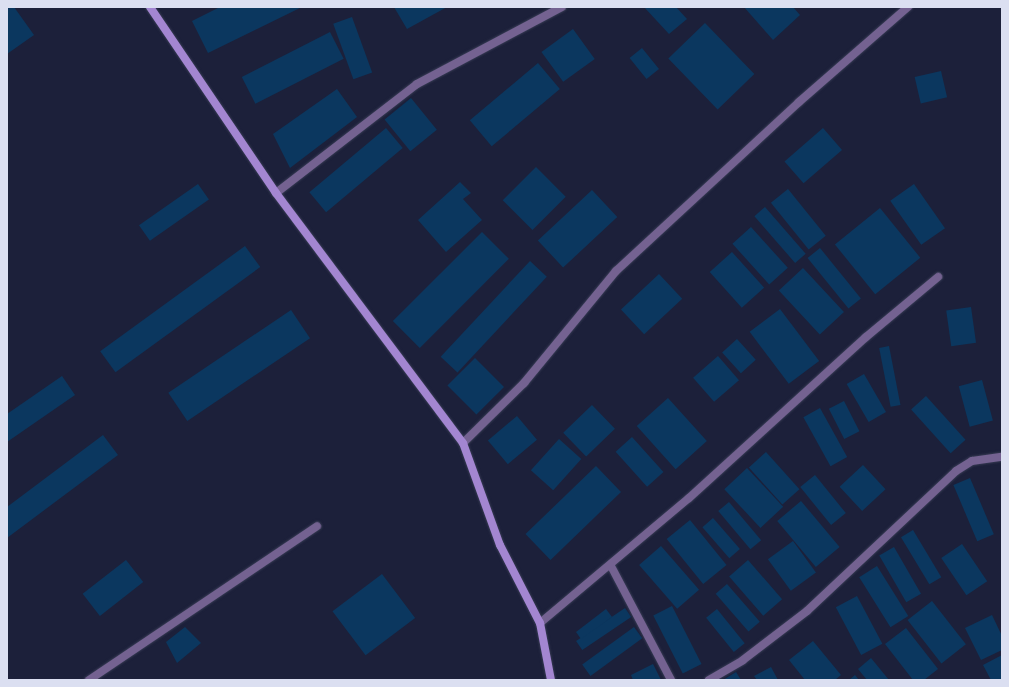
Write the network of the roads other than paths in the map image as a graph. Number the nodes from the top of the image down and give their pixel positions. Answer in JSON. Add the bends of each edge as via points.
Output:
{"nodes":[{"id":1,"x":150,"y":7,"type":"edge"},
{"id":2,"x":562,"y":7,"type":"edge"},
{"id":3,"x":908,"y":7,"type":"edge"},
{"id":4,"x":276,"y":193,"type":"junction"},
{"id":5,"x":938,"y":277,"type":"dead end"},
{"id":6,"x":463,"y":442,"type":"junction"},
{"id":7,"x":1002,"y":457,"type":"edge"},
{"id":8,"x":317,"y":526,"type":"dead end"},
{"id":9,"x":611,"y":566,"type":"junction"},
{"id":10,"x":540,"y":623,"type":"junction"},
{"id":11,"x":89,"y":680,"type":"edge"},
{"id":12,"x":551,"y":680,"type":"edge"},
{"id":13,"x":671,"y":680,"type":"edge"},
{"id":14,"x":709,"y":680,"type":"edge"}],
"edges":[{"from":1,"to":4,"type":"street"},
{"from":2,"to":4,"type":"street","via":[[417,84]]},
{"from":3,"to":6,"type":"street","via":[[799,102],[616,270],[524,383]]},
{"from":4,"to":6,"type":"street"},
{"from":5,"to":9,"type":"street","via":[[866,337]]},
{"from":6,"to":10,"type":"street","via":[[500,545]]},
{"from":7,"to":14,"type":"street","via":[[972,461],[956,471],[807,611],[743,660]]},
{"from":8,"to":11,"type":"street"},
{"from":9,"to":10,"type":"street"},
{"from":9,"to":13,"type":"street"},
{"from":10,"to":12,"type":"street"}]}
